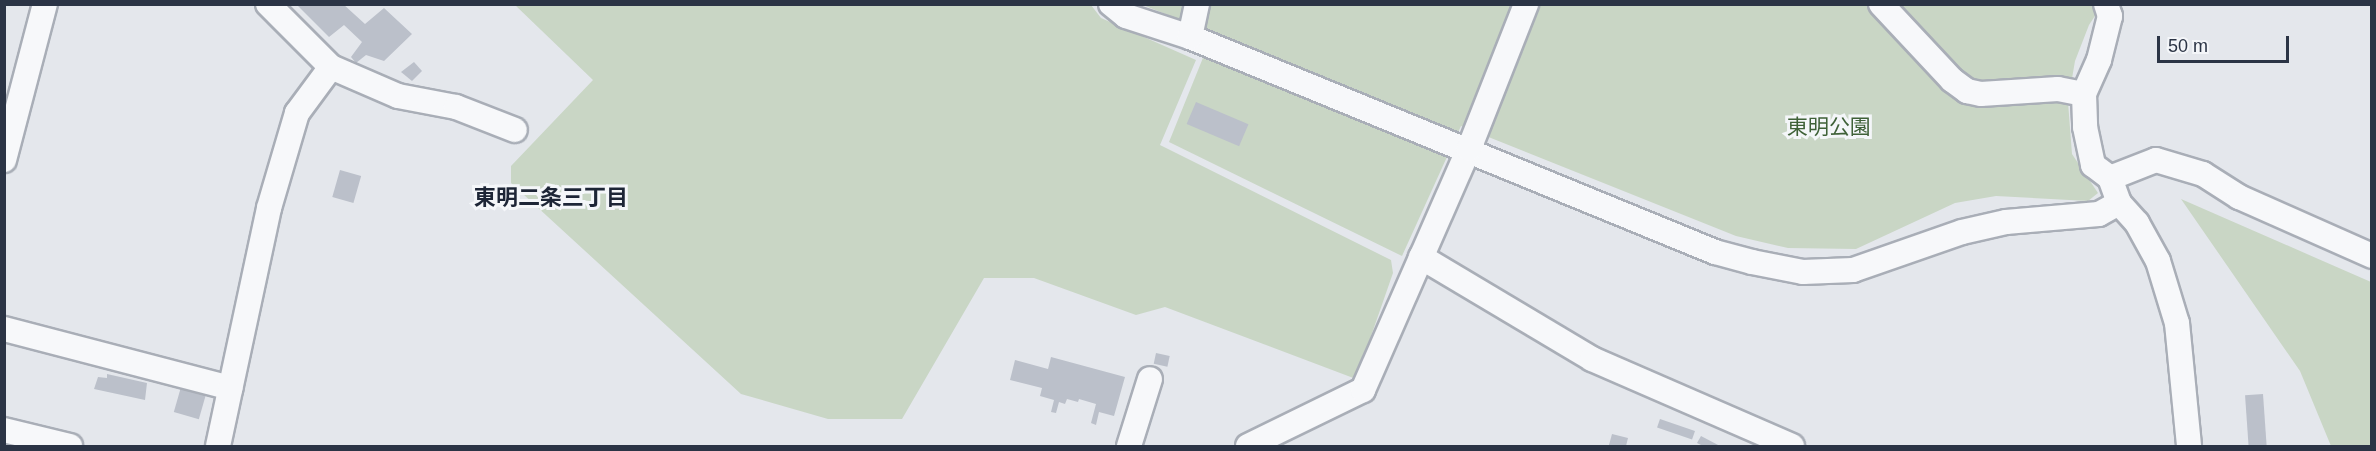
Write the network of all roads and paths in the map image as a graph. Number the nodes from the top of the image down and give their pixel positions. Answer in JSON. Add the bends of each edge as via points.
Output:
{"nodes":[{"id":1,"x":45,"y":4,"type":"edge"},
{"id":2,"x":268,"y":4,"type":"edge"},
{"id":3,"x":1111,"y":4,"type":"edge"},
{"id":4,"x":1197,"y":4,"type":"edge"},
{"id":5,"x":1526,"y":4,"type":"edge"},
{"id":6,"x":1881,"y":4,"type":"edge"},
{"id":7,"x":2114,"y":8,"type":"edge"},
{"id":8,"x":1190,"y":37,"type":"junction"},
{"id":9,"x":331,"y":67,"type":"junction"},
{"id":10,"x":2084,"y":94,"type":"junction"},
{"id":11,"x":515,"y":130,"type":"dead end"},
{"id":12,"x":1468,"y":149,"type":"junction"},
{"id":13,"x":4,"y":160,"type":"edge"},
{"id":14,"x":2110,"y":178,"type":"junction"},
{"id":15,"x":2119,"y":204,"type":"junction"},
{"id":16,"x":2372,"y":256,"type":"edge"},
{"id":17,"x":1421,"y":257,"type":"junction"},
{"id":18,"x":4,"y":329,"type":"edge"},
{"id":19,"x":1150,"y":379,"type":"dead end"},
{"id":20,"x":230,"y":388,"type":"junction"},
{"id":21,"x":4,"y":430,"type":"edge"},
{"id":22,"x":70,"y":447,"type":"edge"},
{"id":23,"x":218,"y":447,"type":"edge"},
{"id":24,"x":1130,"y":447,"type":"edge"},
{"id":25,"x":1248,"y":447,"type":"edge"},
{"id":26,"x":1792,"y":447,"type":"edge"},
{"id":27,"x":2189,"y":447,"type":"edge"}],
"edges":[{"from":1,"to":13,"type":"street"},
{"from":2,"to":9,"type":"street"},
{"from":3,"to":8,"type":"street","via":[[1126,16]]},
{"from":4,"to":8,"type":"street"},
{"from":5,"to":12,"type":"street"},
{"from":6,"to":10,"type":"street","via":[[1967,91],[1981,94],[2058,89]]},
{"from":7,"to":10,"type":"street"},
{"from":8,"to":12,"type":"street"},
{"from":9,"to":11,"type":"street","via":[[398,96],[456,106]]},
{"from":9,"to":20,"type":"street","via":[[297,113],[269,208]]},
{"from":10,"to":14,"type":"street","via":[[2085,127],[2093,165]]},
{"from":12,"to":15,"type":"street","via":[[1716,252],[1803,272],[1853,270],[1962,232],[2006,222],[2099,214]]},
{"from":12,"to":17,"type":"street"},
{"from":14,"to":15,"type":"street"},
{"from":14,"to":16,"type":"street","via":[[2156,160],[2203,174],[2240,197]]},
{"from":15,"to":27,"type":"street","via":[[2137,224],[2158,261],[2177,323]]},
{"from":17,"to":25,"type":"street","via":[[1363,390]]},
{"from":17,"to":26,"type":"street","via":[[1592,359]]},
{"from":18,"to":20,"type":"street"},
{"from":19,"to":24,"type":"street"},
{"from":20,"to":23,"type":"street"},
{"from":21,"to":22,"type":"street"}]}
